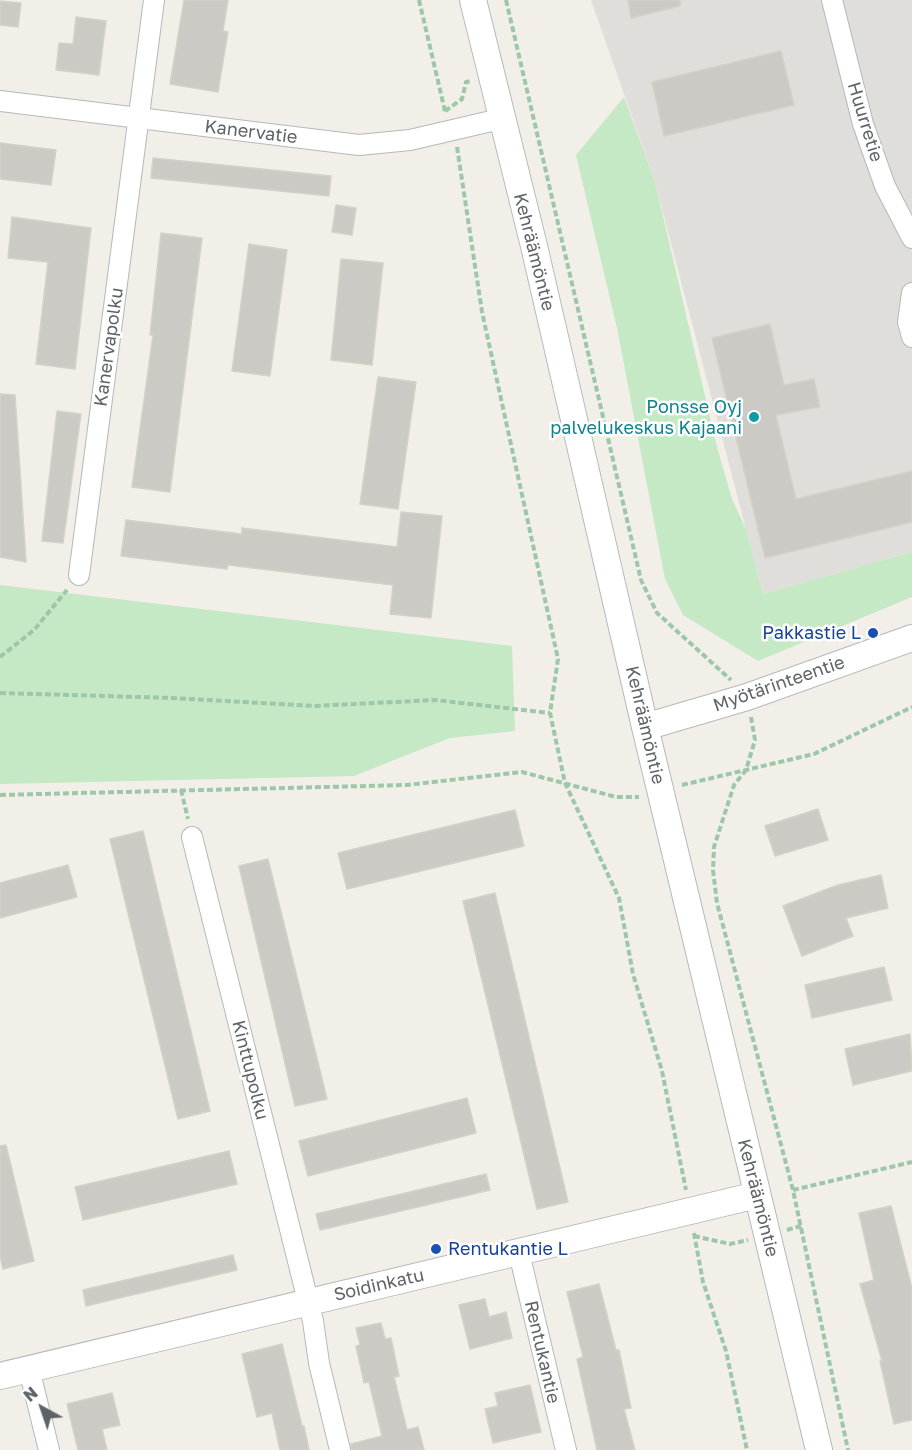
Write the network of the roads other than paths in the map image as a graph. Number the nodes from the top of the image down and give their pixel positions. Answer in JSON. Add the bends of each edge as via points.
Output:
{"nodes":[{"id":1,"x":154,"y":0,"type":"edge"},
{"id":2,"x":473,"y":0,"type":"edge"},
{"id":3,"x":832,"y":0,"type":"edge"},
{"id":4,"x":0,"y":101,"type":"edge"},
{"id":5,"x":500,"y":119,"type":"junction"},
{"id":6,"x":139,"y":120,"type":"junction"},
{"id":7,"x":912,"y":238,"type":"edge"},
{"id":8,"x":912,"y":293,"type":"edge"},
{"id":9,"x":912,"y":337,"type":"edge"},
{"id":10,"x":79,"y":575,"type":"road end"},
{"id":11,"x":912,"y":638,"type":"edge"},
{"id":12,"x":645,"y":727,"type":"junction"},
{"id":13,"x":192,"y":837,"type":"road end"},
{"id":14,"x":757,"y":1195,"type":"junction"},
{"id":15,"x":519,"y":1253,"type":"junction"},
{"id":16,"x":307,"y":1302,"type":"junction"},
{"id":17,"x":29,"y":1369,"type":"junction"},
{"id":18,"x":0,"y":1376,"type":"edge"},
{"id":19,"x":49,"y":1450,"type":"edge"},
{"id":20,"x":340,"y":1450,"type":"edge"},
{"id":21,"x":566,"y":1450,"type":"edge"},
{"id":22,"x":819,"y":1450,"type":"edge"}],
"edges":[{"from":1,"to":6,"type":"street","name":"Kanervapolku"},
{"from":2,"to":5,"type":"street","name":"Kehräämöntie"},
{"from":3,"to":7,"type":"street","name":"Huurretie","via":[[863,124],[885,186]]},
{"from":4,"to":6,"type":"street","name":"Kanervatie"},
{"from":5,"to":6,"type":"street","name":"Kanervatie","via":[[410,140],[359,145]]},
{"from":5,"to":12,"type":"street","name":"Kehräämöntie","via":[[534,246]]},
{"from":6,"to":10,"type":"street","name":"Kanervapolku"},
{"from":8,"to":9,"type":"street","via":[[908,322]]},
{"from":11,"to":12,"type":"street","name":"Myötärinteentie","via":[[747,697]]},
{"from":12,"to":14,"type":"street","name":"Kehräämöntie"},
{"from":13,"to":16,"type":"street","name":"Kinttupolku"},
{"from":14,"to":15,"type":"street","name":"Soidinkatu","via":[[690,1227]]},
{"from":14,"to":22,"type":"street","name":"Kehräämöntie"},
{"from":15,"to":16,"type":"street","name":"Soidinkatu"},
{"from":15,"to":21,"type":"street","name":"Rentukantie"},
{"from":16,"to":17,"type":"street","name":"Soidinkatu"},
{"from":16,"to":20,"type":"street"},
{"from":17,"to":18,"type":"street","name":"Soidinkatu"},
{"from":17,"to":19,"type":"street"}]}
